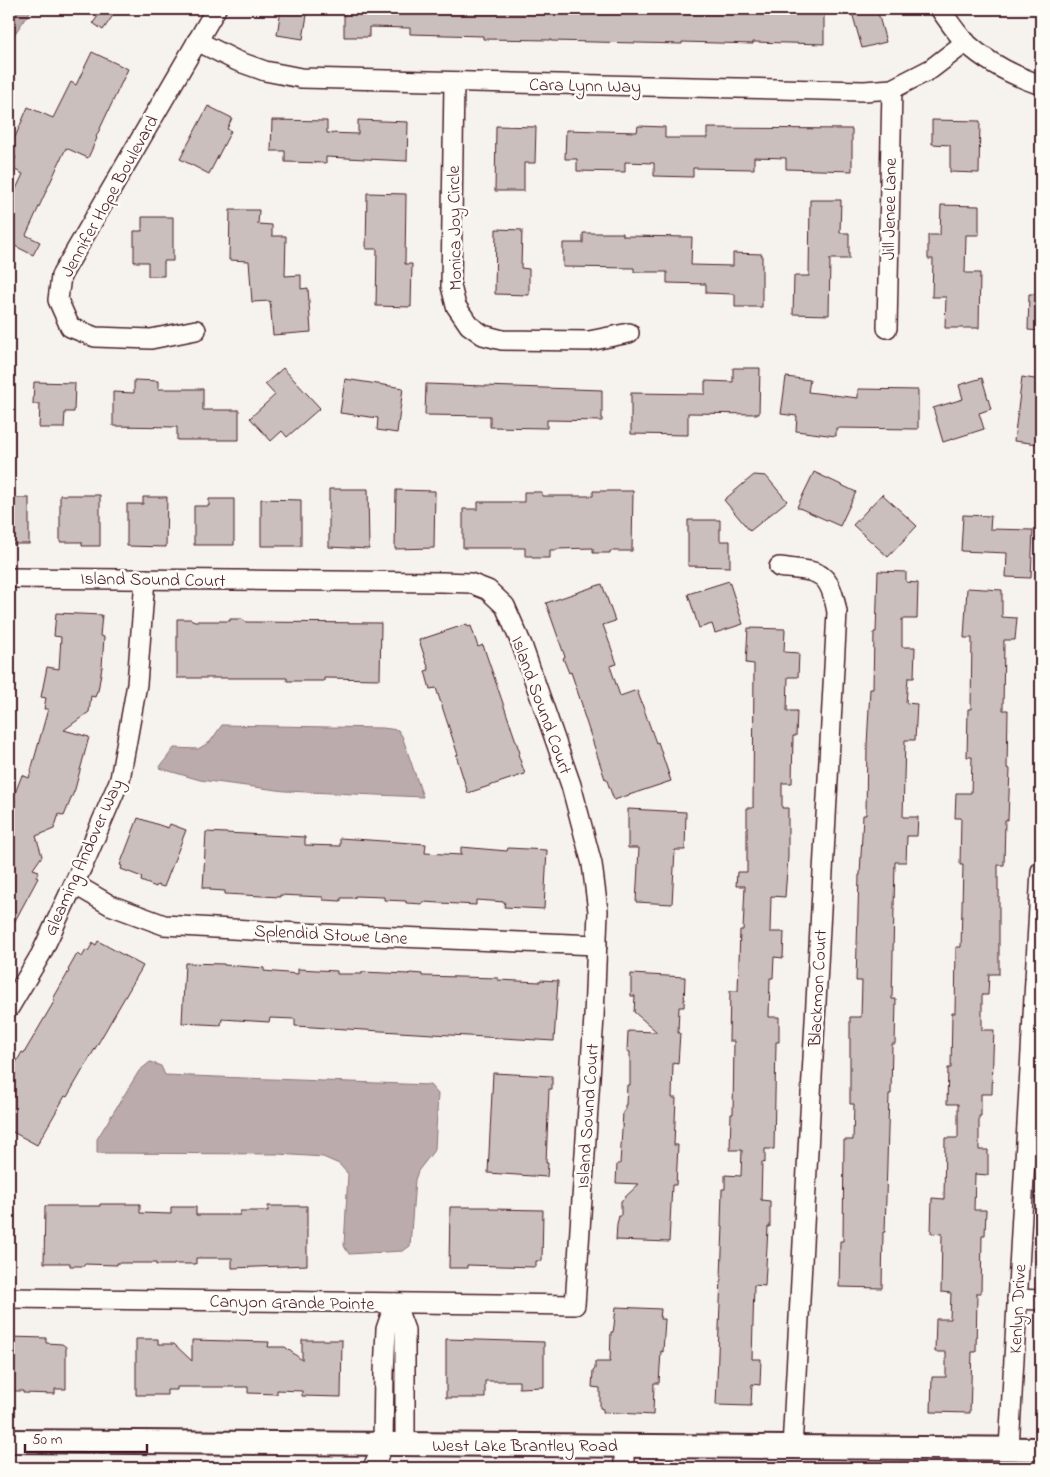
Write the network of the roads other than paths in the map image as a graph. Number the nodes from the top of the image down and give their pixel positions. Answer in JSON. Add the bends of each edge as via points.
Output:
{"nodes":[{"id":1,"x":216,"y":9,"type":"edge"},
{"id":2,"x":940,"y":9,"type":"edge"},
{"id":3,"x":197,"y":41,"type":"junction"},
{"id":4,"x":966,"y":42,"type":"junction"},
{"id":5,"x":454,"y":82,"type":"junction"},
{"id":6,"x":1041,"y":85,"type":"edge"},
{"id":7,"x":892,"y":89,"type":"junction"},
{"id":8,"x":887,"y":328,"type":"dead end"},
{"id":9,"x":196,"y":330,"type":"dead end"},
{"id":10,"x":629,"y":333,"type":"dead end"},
{"id":11,"x":779,"y":567,"type":"dead end"},
{"id":12,"x":9,"y":578,"type":"edge"},
{"id":13,"x":145,"y":579,"type":"junction"},
{"id":14,"x":1041,"y":871,"type":"edge"},
{"id":15,"x":74,"y":884,"type":"junction"},
{"id":16,"x":597,"y":945,"type":"junction"},
{"id":17,"x":9,"y":1008,"type":"edge"},
{"id":18,"x":1036,"y":1049,"type":"edge"},
{"id":19,"x":9,"y":1298,"type":"edge"},
{"id":20,"x":1017,"y":1299,"type":"junction"},
{"id":21,"x":1041,"y":1300,"type":"edge"},
{"id":22,"x":395,"y":1303,"type":"junction"},
{"id":23,"x":575,"y":1305,"type":"joint"},
{"id":24,"x":9,"y":1441,"type":"edge"},
{"id":25,"x":394,"y":1444,"type":"junction"},
{"id":26,"x":624,"y":1445,"type":"junction"},
{"id":27,"x":792,"y":1448,"type":"junction"},
{"id":28,"x":1009,"y":1449,"type":"junction"},
{"id":29,"x":1041,"y":1449,"type":"edge"},
{"id":30,"x":374,"y":1468,"type":"edge"},
{"id":31,"x":624,"y":1468,"type":"edge"}],
"edges":[{"from":1,"to":3,"type":"street","name":"Jennifer Hope Boulevard"},
{"from":2,"to":4,"type":"street"},
{"from":3,"to":5,"type":"street","name":"Cara Lynn Way","via":[[265,71],[301,78]]},
{"from":3,"to":9,"type":"street","name":"Jennifer Hope Boulevard","via":[[61,276],[58,300],[70,328],[95,337],[151,339]]},
{"from":4,"to":6,"type":"street","via":[[1019,78]]},
{"from":4,"to":7,"type":"street","name":"Cara Lynn Way","via":[[931,69]]},
{"from":5,"to":7,"type":"street","name":"Cara Lynn Way"},
{"from":5,"to":10,"type":"street","name":"Monica Joy Circle","via":[[451,286],[456,306],[469,325],[483,335],[502,340],[589,341]]},
{"from":7,"to":8,"type":"street","name":"Jill Jenee Lane"},
{"from":11,"to":27,"type":"street","name":"Blackmon Court","via":[[816,572],[827,581],[837,612]]},
{"from":12,"to":13,"type":"street","name":"Island Sound Court"},
{"from":13,"to":15,"type":"street","name":"Gleaming Andover Way","via":[[137,684],[120,779]]},
{"from":13,"to":16,"type":"street","name":"Island Sound Court","via":[[442,582],[470,583],[488,590],[505,606],[522,645],[570,785],[592,864],[598,911]]},
{"from":14,"to":18,"type":"street","name":"Kenlyn Drive"},
{"from":15,"to":16,"type":"street","name":"Splendid Stowe Lane","via":[[110,906],[164,925]]},
{"from":15,"to":17,"type":"street","name":"Gleaming Andover Way","via":[[41,954]]},
{"from":16,"to":23,"type":"street","name":"Island Sound Court"},
{"from":18,"to":20,"type":"street","name":"Kenlyn Drive"},
{"from":19,"to":22,"type":"street","name":"Canyon Grande Pointe"},
{"from":20,"to":21,"type":"street"},
{"from":20,"to":28,"type":"street","name":"Kenlyn Drive"},
{"from":22,"to":23,"type":"street","name":"Canyon Grande Pointe"},
{"from":22,"to":25,"type":"street","via":[[406,1330]]},
{"from":24,"to":25,"type":"street","name":"West Lake Brantley Road"},
{"from":25,"to":26,"type":"street","name":"West Lake Brantley Road"},
{"from":25,"to":30,"type":"street"},
{"from":26,"to":27,"type":"street","name":"West Lake Brantley Road"},
{"from":26,"to":31,"type":"street"},
{"from":27,"to":28,"type":"street","name":"West Lake Brantley Road"},
{"from":28,"to":29,"type":"street","name":"West Lake Brantley Road"}]}
